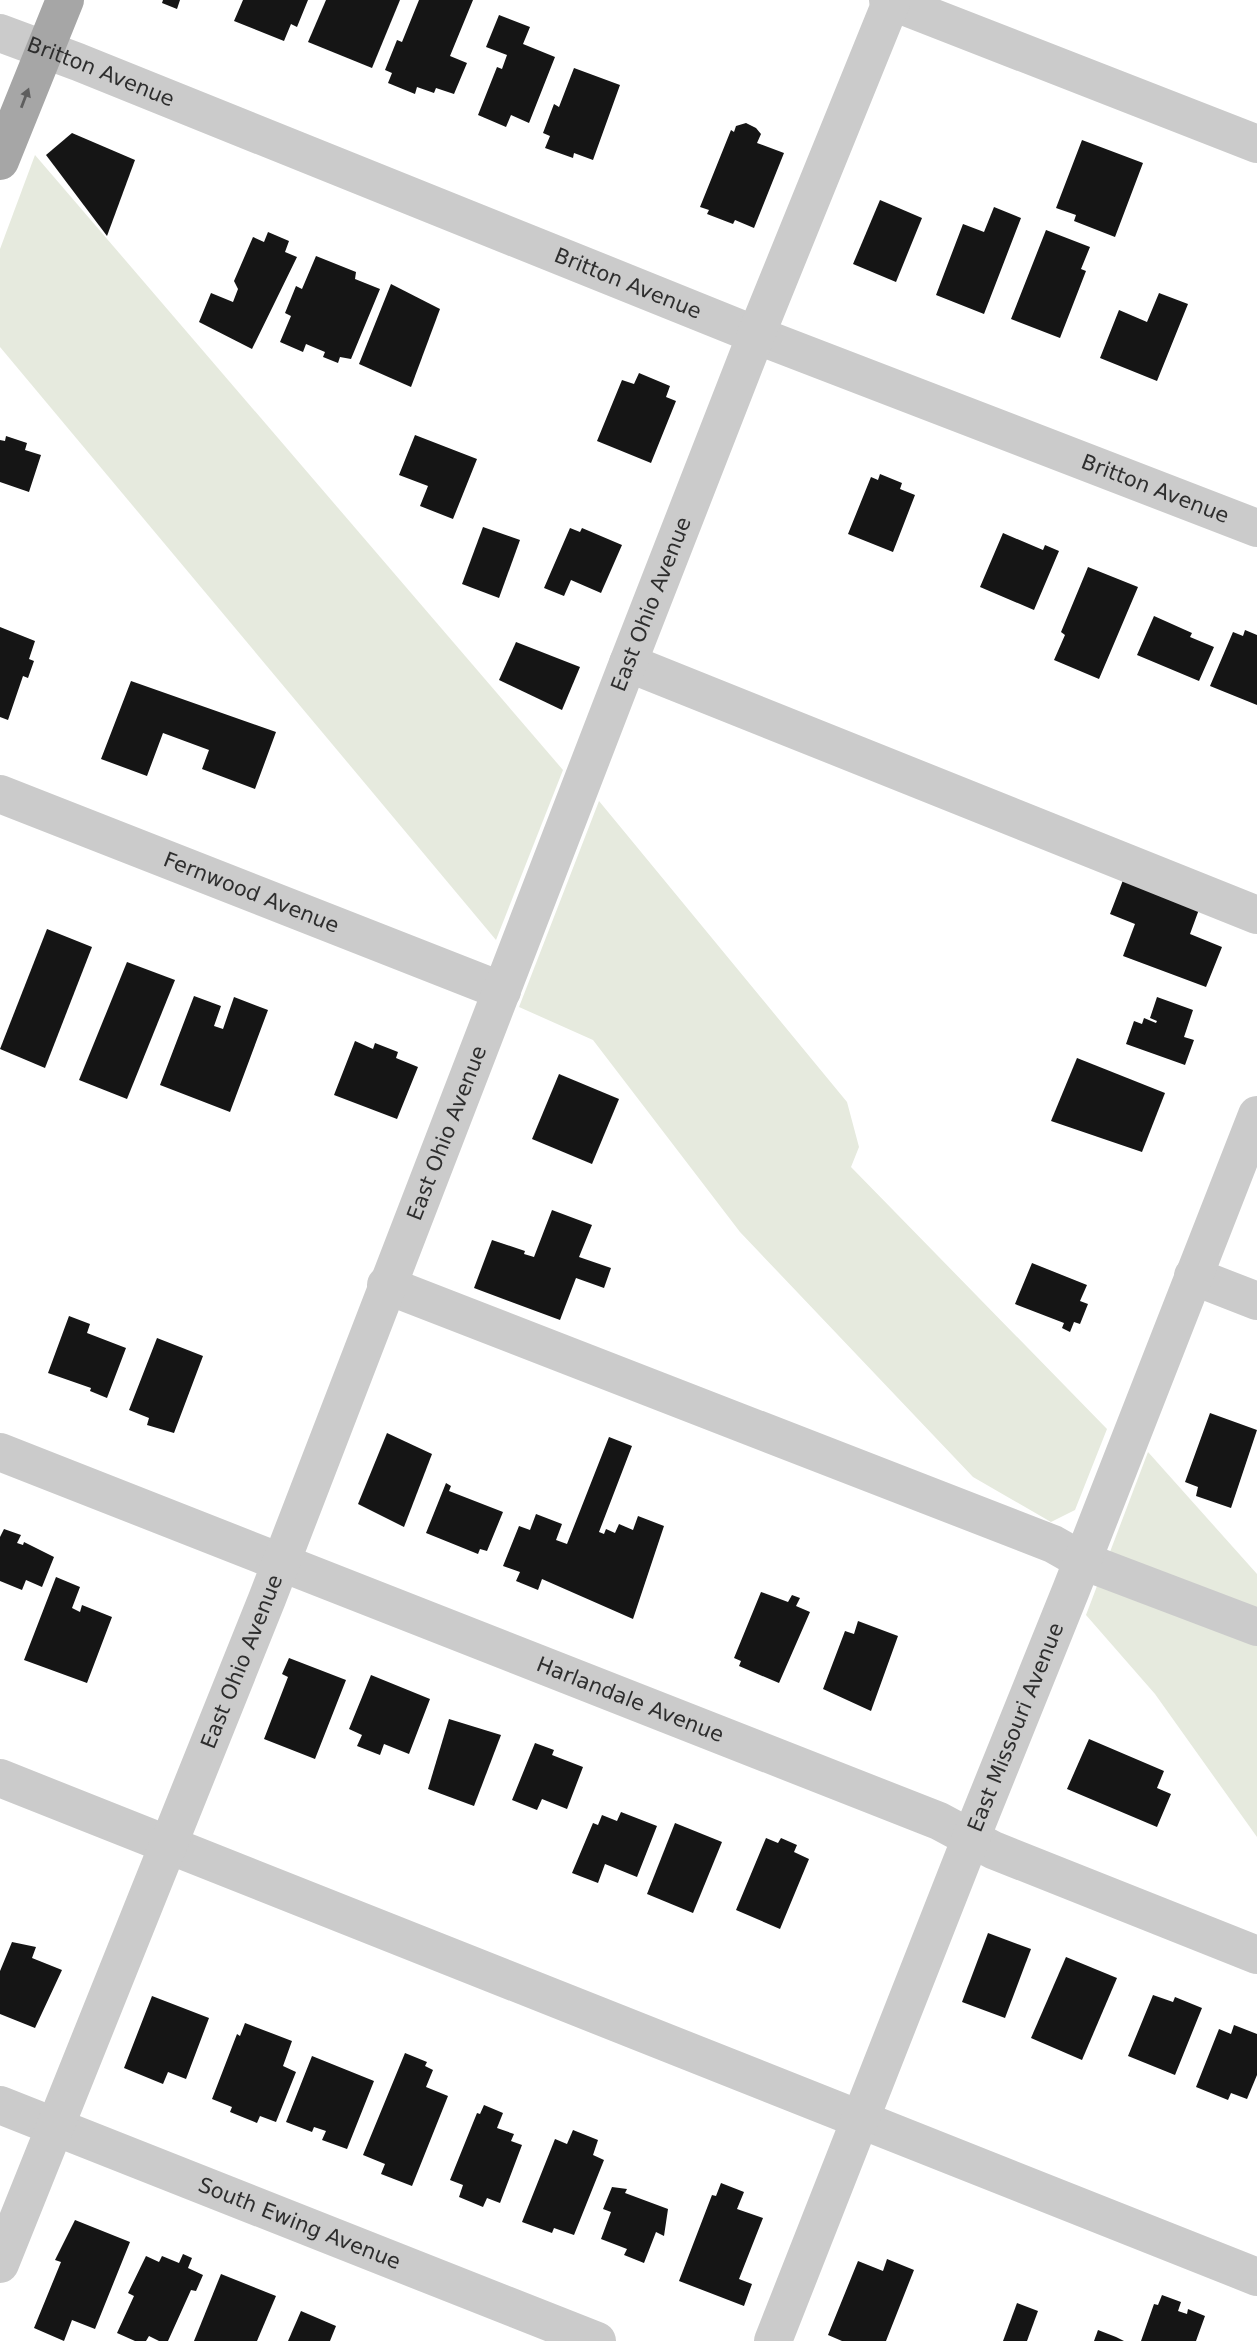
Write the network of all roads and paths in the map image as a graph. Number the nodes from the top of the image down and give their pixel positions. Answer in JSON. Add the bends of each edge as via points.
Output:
{"nodes":[{"id":1,"x":65,"y":0,"type":"edge"},
{"id":2,"x":891,"y":0,"type":"edge"},
{"id":3,"x":0,"y":33,"type":"edge"},
{"id":4,"x":44,"y":49,"type":"junction"},
{"id":5,"x":1257,"y":144,"type":"edge"},
{"id":6,"x":0,"y":161,"type":"edge"},
{"id":7,"x":756,"y":335,"type":"junction"},
{"id":8,"x":1257,"y":528,"type":"edge"},
{"id":9,"x":628,"y":663,"type":"junction"},
{"id":10,"x":0,"y":794,"type":"edge"},
{"id":11,"x":1257,"y":915,"type":"edge"},
{"id":12,"x":502,"y":991,"type":"junction"},
{"id":13,"x":1257,"y":1115,"type":"edge"},
{"id":14,"x":1193,"y":1276,"type":"junction"},
{"id":15,"x":386,"y":1285,"type":"junction"},
{"id":16,"x":1257,"y":1301,"type":"edge"},
{"id":17,"x":0,"y":1452,"type":"edge"},
{"id":18,"x":1083,"y":1561,"type":"junction"},
{"id":19,"x":281,"y":1563,"type":"junction"},
{"id":20,"x":1257,"y":1627,"type":"edge"},
{"id":21,"x":0,"y":1779,"type":"edge"},
{"id":22,"x":971,"y":1838,"type":"junction"},
{"id":23,"x":167,"y":1845,"type":"junction"},
{"id":24,"x":1257,"y":1955,"type":"edge"},
{"id":25,"x":0,"y":2105,"type":"edge"},
{"id":26,"x":861,"y":2118,"type":"junction"},
{"id":27,"x":55,"y":2127,"type":"junction"},
{"id":28,"x":0,"y":2264,"type":"edge"},
{"id":29,"x":1257,"y":2277,"type":"edge"},
{"id":30,"x":597,"y":2341,"type":"edge"},
{"id":31,"x":773,"y":2341,"type":"edge"}],
"edges":[{"from":1,"to":4,"type":"main road"},
{"from":2,"to":5,"type":"street"},
{"from":2,"to":7,"type":"street","name":"East Ohio Avenue"},
{"from":3,"to":4,"type":"street","name":"Britton Avenue"},
{"from":6,"to":4,"type":"main road","one_way":true},
{"from":4,"to":7,"type":"street","name":"Britton Avenue"},
{"from":7,"to":8,"type":"street","name":"Britton Avenue"},
{"from":7,"to":9,"type":"street","name":"East Ohio Avenue"},
{"from":9,"to":11,"type":"street"},
{"from":9,"to":12,"type":"street","name":"East Ohio Avenue"},
{"from":10,"to":12,"type":"street","name":"Fernwood Avenue"},
{"from":12,"to":15,"type":"street","name":"East Ohio Avenue"},
{"from":13,"to":14,"type":"street","name":"East Missouri Avenue"},
{"from":14,"to":16,"type":"street"},
{"from":14,"to":18,"type":"street","name":"East Missouri Avenue"},
{"from":15,"to":18,"type":"street","via":[[1040,1539]]},
{"from":15,"to":19,"type":"street","name":"East Ohio Avenue"},
{"from":17,"to":19,"type":"street","name":"Harlandale Avenue"},
{"from":18,"to":20,"type":"street"},
{"from":18,"to":22,"type":"street","name":"East Missouri Avenue"},
{"from":19,"to":22,"type":"street","name":"Harlandale Avenue","via":[[939,1821]]},
{"from":19,"to":23,"type":"street","name":"East Ohio Avenue"},
{"from":21,"to":23,"type":"street"},
{"from":22,"to":24,"type":"street","name":"Harlandale Avenue"},
{"from":22,"to":26,"type":"street","name":"East Missouri Avenue"},
{"from":23,"to":26,"type":"street"},
{"from":23,"to":27,"type":"street","name":"East Ohio Avenue"},
{"from":25,"to":27,"type":"street","name":"South Ewing Avenue"},
{"from":26,"to":29,"type":"street"},
{"from":26,"to":31,"type":"street","name":"East Missouri Avenue"},
{"from":27,"to":28,"type":"street","name":"East Ohio Avenue"},
{"from":27,"to":30,"type":"street","name":"South Ewing Avenue"}]}
